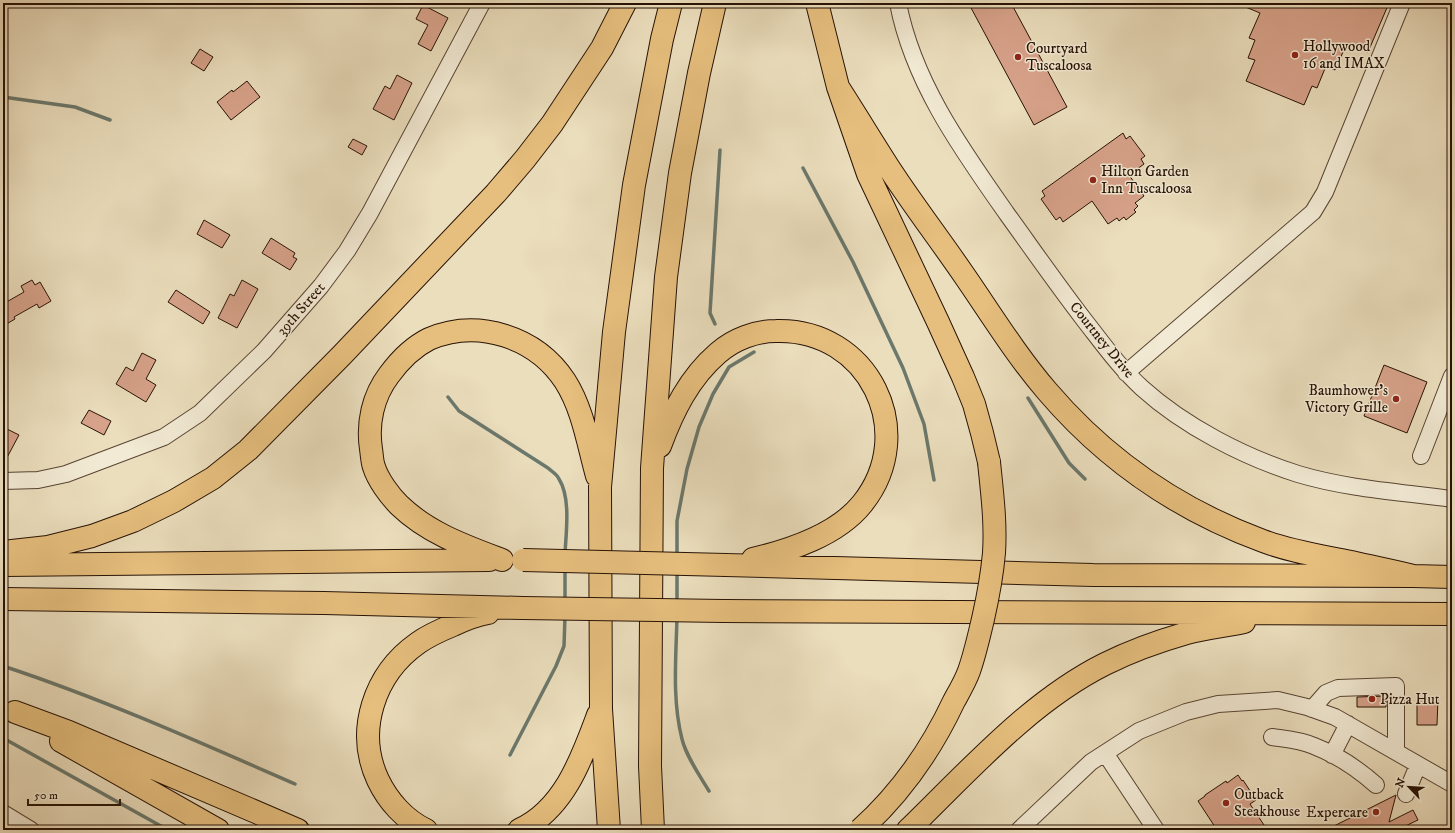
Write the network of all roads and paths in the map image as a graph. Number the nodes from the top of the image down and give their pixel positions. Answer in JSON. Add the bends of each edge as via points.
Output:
{"nodes":[{"id":1,"x":482,"y":3,"type":"edge"},
{"id":2,"x":625,"y":3,"type":"edge"},
{"id":3,"x":671,"y":3,"type":"edge"},
{"id":4,"x":715,"y":3,"type":"edge"},
{"id":5,"x":817,"y":3,"type":"edge"},
{"id":6,"x":898,"y":3,"type":"edge"},
{"id":7,"x":1402,"y":3,"type":"edge"},
{"id":8,"x":838,"y":87,"type":"junction"},
{"id":9,"x":1126,"y":373,"type":"junction"},
{"id":10,"x":1452,"y":376,"type":"edge"},
{"id":11,"x":1420,"y":456,"type":"dead end"},
{"id":12,"x":652,"y":468,"type":"junction"},
{"id":13,"x":3,"y":481,"type":"edge"},
{"id":14,"x":600,"y":487,"type":"junction"},
{"id":15,"x":1452,"y":499,"type":"edge"},
{"id":16,"x":3,"y":552,"type":"edge"},
{"id":17,"x":512,"y":560,"type":"junction"},
{"id":18,"x":3,"y":565,"type":"edge"},
{"id":19,"x":726,"y":565,"type":"junction"},
{"id":20,"x":1414,"y":576,"type":"junction"},
{"id":21,"x":1452,"y":577,"type":"edge"},
{"id":22,"x":3,"y":599,"type":"edge"},
{"id":23,"x":523,"y":608,"type":"junction"},
{"id":24,"x":1294,"y":612,"type":"junction"},
{"id":25,"x":1452,"y":614,"type":"edge"},
{"id":26,"x":9,"y":709,"type":"edge"},
{"id":27,"x":601,"y":709,"type":"junction"},
{"id":28,"x":1312,"y":709,"type":"junction"},
{"id":29,"x":1348,"y":724,"type":"junction"},
{"id":30,"x":1272,"y":737,"type":"dead end"},
{"id":31,"x":1396,"y":752,"type":"junction"},
{"id":32,"x":1105,"y":753,"type":"junction"},
{"id":33,"x":1332,"y":755,"type":"junction"},
{"id":34,"x":1418,"y":765,"type":"junction"},
{"id":35,"x":1452,"y":784,"type":"edge"},
{"id":36,"x":1376,"y":785,"type":"dead end"},
{"id":37,"x":1406,"y":794,"type":"dead end"},
{"id":38,"x":3,"y":813,"type":"edge"},
{"id":39,"x":31,"y":830,"type":"edge"},
{"id":40,"x":218,"y":830,"type":"edge"},
{"id":41,"x":298,"y":830,"type":"edge"},
{"id":42,"x":426,"y":830,"type":"edge"},
{"id":43,"x":519,"y":830,"type":"edge"},
{"id":44,"x":609,"y":830,"type":"edge"},
{"id":45,"x":653,"y":830,"type":"edge"},
{"id":46,"x":860,"y":830,"type":"edge"},
{"id":47,"x":908,"y":830,"type":"edge"},
{"id":48,"x":1019,"y":830,"type":"edge"},
{"id":49,"x":1156,"y":830,"type":"edge"}],
"edges":[{"from":1,"to":13,"type":"street","name":"39th Street","via":[[370,213],[347,251],[298,314],[254,361],[200,413],[164,438],[66,474],[38,480]]},
{"from":2,"to":16,"type":"highway","via":[[602,48],[578,86],[520,165],[248,450],[213,478],[133,521],[92,536],[48,547]]},
{"from":3,"to":14,"type":"highway","via":[[634,185],[614,332]]},
{"from":4,"to":12,"type":"highway","via":[[680,173],[666,277]]},
{"from":5,"to":8,"type":"highway"},
{"from":6,"to":9,"type":"street","name":"Courtney Drive","via":[[915,60],[956,140],[1058,286]]},
{"from":7,"to":9,"type":"street","via":[[1325,192],[1313,212]]},
{"from":8,"to":20,"type":"highway","via":[[892,172],[1019,355],[1076,424],[1109,454],[1144,481],[1182,504],[1264,542],[1307,554]]},
{"from":8,"to":46,"type":"highway","bridge":true,"via":[[868,174],[974,404],[989,462],[995,522],[991,583],[969,672],[928,750],[896,792]]},
{"from":9,"to":15,"type":"street","name":"Courtney Drive","via":[[1178,416],[1216,439],[1256,458],[1298,474],[1341,484]]},
{"from":10,"to":11,"type":"street"},
{"from":12,"to":19,"type":"highway","via":[[668,423],[693,380],[719,352],[737,340],[770,331],[802,332],[839,348],[855,360],[868,376],[883,405],[887,435],[878,480],[862,505],[839,525],[800,546]]},
{"from":12,"to":45,"type":"highway","via":[[650,766]]},
{"from":14,"to":17,"type":"highway","via":[[582,418],[574,399],[565,381],[541,355],[507,336],[473,330],[443,334],[416,347],[394,368],[376,400],[369,438],[374,467],[388,493],[410,515],[452,541]]},
{"from":14,"to":27,"type":"highway"},
{"from":17,"to":18,"type":"highway"},
{"from":17,"to":19,"type":"highway","bridge":true},
{"from":19,"to":20,"type":"highway","via":[[1093,574]]},
{"from":20,"to":21,"type":"highway"},
{"from":22,"to":23,"type":"highway"},
{"from":23,"to":24,"type":"highway","bridge":true},
{"from":23,"to":42,"type":"highway","via":[[481,614],[431,635],[418,643],[396,664],[378,689],[369,716],[368,731],[368,746],[375,773],[390,800],[410,820]]},
{"from":24,"to":25,"type":"highway"},
{"from":24,"to":47,"type":"highway","via":[[1188,633],[1146,646],[1105,664],[1066,686],[997,744]]},
{"from":26,"to":40,"type":"highway"},
{"from":26,"to":41,"type":"highway"},
{"from":27,"to":43,"type":"highway","via":[[581,758],[566,786],[548,810]]},
{"from":27,"to":44,"type":"highway"},
{"from":28,"to":29,"type":"street"},
{"from":28,"to":31,"type":"street","via":[[1326,694],[1338,688],[1396,686]]},
{"from":28,"to":32,"type":"street","via":[[1278,700],[1218,704],[1186,712],[1139,731]]},
{"from":29,"to":31,"type":"street"},
{"from":29,"to":33,"type":"street"},
{"from":30,"to":33,"type":"street","via":[[1314,746]]},
{"from":31,"to":34,"type":"street"},
{"from":32,"to":48,"type":"street","via":[[1091,762]]},
{"from":32,"to":49,"type":"street"},
{"from":33,"to":36,"type":"street","via":[[1361,772]]},
{"from":34,"to":35,"type":"street"},
{"from":34,"to":37,"type":"street"},
{"from":38,"to":39,"type":"street"}]}
